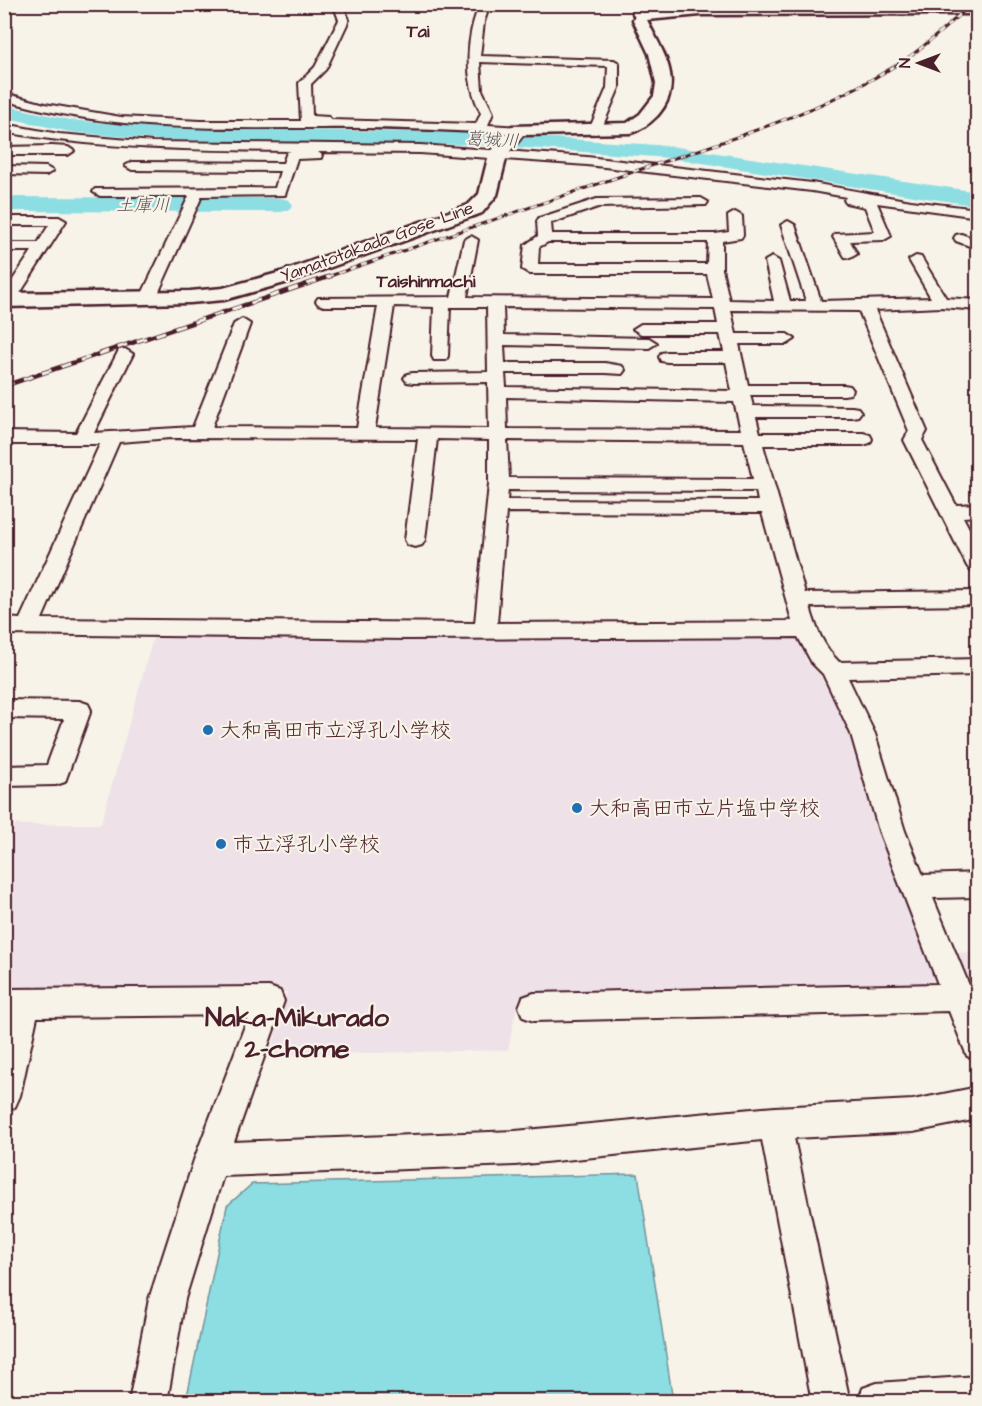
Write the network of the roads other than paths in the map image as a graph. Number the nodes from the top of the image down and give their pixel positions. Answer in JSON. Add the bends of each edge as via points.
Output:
{"nodes":[{"id":1,"x":338,"y":4,"type":"edge"},
{"id":2,"x":485,"y":4,"type":"edge"},
{"id":3,"x":787,"y":8,"type":"edge"},
{"id":4,"x":944,"y":8,"type":"edge"},
{"id":5,"x":639,"y":10,"type":"edge"},
{"id":6,"x":978,"y":10,"type":"edge"},
{"id":7,"x":476,"y":59,"type":"junction"},
{"id":8,"x":4,"y":96,"type":"edge"},
{"id":9,"x":357,"y":124,"type":"junction"},
{"id":10,"x":5,"y":128,"type":"edge"},
{"id":11,"x":481,"y":128,"type":"junction"},
{"id":12,"x":595,"y":130,"type":"junction"},
{"id":13,"x":516,"y":132,"type":"junction"},
{"id":14,"x":420,"y":149,"type":"junction"},
{"id":15,"x":4,"y":151,"type":"edge"},
{"id":16,"x":75,"y":152,"type":"dead end"},
{"id":17,"x":500,"y":152,"type":"junction"},
{"id":18,"x":132,"y":166,"type":"dead end"},
{"id":19,"x":288,"y":167,"type":"junction"},
{"id":20,"x":4,"y":170,"type":"edge"},
{"id":21,"x":46,"y":171,"type":"dead end"},
{"id":22,"x":812,"y":187,"type":"junction"},
{"id":23,"x":100,"y":192,"type":"dead end"},
{"id":24,"x":197,"y":193,"type":"junction"},
{"id":25,"x":701,"y":202,"type":"dead end"},
{"id":26,"x":978,"y":213,"type":"edge"},
{"id":27,"x":735,"y":216,"type":"dead end"},
{"id":28,"x":4,"y":221,"type":"edge"},
{"id":29,"x":788,"y":225,"type":"dead end"},
{"id":30,"x":545,"y":238,"type":"junction"},
{"id":31,"x":715,"y":238,"type":"junction"},
{"id":32,"x":471,"y":240,"type":"dead end"},
{"id":33,"x":4,"y":247,"type":"edge"},
{"id":34,"x":43,"y":247,"type":"junction"},
{"id":35,"x":850,"y":254,"type":"dead end"},
{"id":36,"x":916,"y":260,"type":"dead end"},
{"id":37,"x":772,"y":261,"type":"dead end"},
{"id":38,"x":714,"y":269,"type":"junction"},
{"id":39,"x":530,"y":286,"type":"junction"},
{"id":40,"x":148,"y":298,"type":"junction"},
{"id":41,"x":324,"y":301,"type":"dead end"},
{"id":42,"x":387,"y":301,"type":"junction"},
{"id":43,"x":6,"y":302,"type":"edge"},
{"id":44,"x":450,"y":302,"type":"junction"},
{"id":45,"x":495,"y":302,"type":"junction"},
{"id":46,"x":941,"y":302,"type":"junction"},
{"id":47,"x":722,"y":304,"type":"junction"},
{"id":48,"x":783,"y":306,"type":"junction"},
{"id":49,"x":815,"y":306,"type":"junction"},
{"id":50,"x":866,"y":306,"type":"junction"},
{"id":51,"x":976,"y":307,"type":"edge"},
{"id":52,"x":242,"y":324,"type":"dead end"},
{"id":53,"x":729,"y":334,"type":"junction"},
{"id":54,"x":787,"y":339,"type":"dead end"},
{"id":55,"x":495,"y":340,"type":"junction"},
{"id":56,"x":125,"y":354,"type":"dead end"},
{"id":57,"x":440,"y":356,"type":"dead end"},
{"id":58,"x":667,"y":357,"type":"dead end"},
{"id":59,"x":734,"y":357,"type":"junction"},
{"id":60,"x":616,"y":370,"type":"dead end"},
{"id":61,"x":413,"y":378,"type":"dead end"},
{"id":62,"x":496,"y":379,"type":"junction"},
{"id":63,"x":844,"y":390,"type":"dead end"},
{"id":64,"x":743,"y":399,"type":"junction"},
{"id":65,"x":852,"y":412,"type":"dead end"},
{"id":66,"x":201,"y":433,"type":"junction"},
{"id":67,"x":365,"y":434,"type":"junction"},
{"id":68,"x":428,"y":434,"type":"junction"},
{"id":69,"x":498,"y":435,"type":"junction"},
{"id":70,"x":751,"y":436,"type":"junction"},
{"id":71,"x":4,"y":438,"type":"edge"},
{"id":72,"x":112,"y":438,"type":"junction"},
{"id":73,"x":82,"y":439,"type":"junction"},
{"id":74,"x":863,"y":439,"type":"dead end"},
{"id":75,"x":499,"y":484,"type":"junction"},
{"id":76,"x":765,"y":485,"type":"junction"},
{"id":77,"x":497,"y":506,"type":"junction"},
{"id":78,"x":771,"y":507,"type":"junction"},
{"id":79,"x":978,"y":510,"type":"edge"},
{"id":80,"x":949,"y":511,"type":"junction"},
{"id":81,"x":415,"y":540,"type":"dead end"},
{"id":82,"x":978,"y":566,"type":"edge"},
{"id":83,"x":978,"y":598,"type":"edge"},
{"id":84,"x":797,"y":600,"type":"junction"},
{"id":85,"x":4,"y":626,"type":"edge"},
{"id":86,"x":28,"y":626,"type":"junction"},
{"id":87,"x":805,"y":628,"type":"junction"},
{"id":88,"x":485,"y":631,"type":"junction"},
{"id":89,"x":978,"y":667,"type":"edge"},
{"id":90,"x":833,"y":670,"type":"junction"},
{"id":91,"x":4,"y":709,"type":"edge"},
{"id":92,"x":4,"y":776,"type":"edge"},
{"id":93,"x":978,"y":885,"type":"edge"},
{"id":94,"x":914,"y":887,"type":"junction"},
{"id":95,"x":958,"y":997,"type":"junction"},
{"id":96,"x":15,"y":1004,"type":"edge"},
{"id":97,"x":534,"y":1007,"type":"dead end"},
{"id":98,"x":978,"y":1046,"type":"edge"},
{"id":99,"x":4,"y":1096,"type":"edge"},
{"id":100,"x":978,"y":1103,"type":"edge"},
{"id":101,"x":775,"y":1124,"type":"junction"},
{"id":102,"x":211,"y":1160,"type":"junction"},
{"id":103,"x":978,"y":1395,"type":"edge"},
{"id":104,"x":148,"y":1401,"type":"edge"},
{"id":105,"x":831,"y":1401,"type":"edge"},
{"id":106,"x":877,"y":1401,"type":"edge"}],
"edges":[{"from":1,"to":9,"type":"street","via":[[344,20],[320,69],[305,83],[306,119]]},
{"from":2,"to":7,"type":"street","via":[[479,15]]},
{"from":3,"to":4,"type":"main road"},
{"from":3,"to":5,"type":"main road"},
{"from":4,"to":6,"type":"main road"},
{"from":5,"to":12,"type":"main road","via":[[664,90],[646,120],[631,128]]},
{"from":7,"to":11,"type":"street","via":[[476,90],[487,113]]},
{"from":7,"to":12,"type":"street","via":[[614,63],[613,88]]},
{"from":8,"to":9,"type":"street","via":[[66,113],[160,124]]},
{"from":9,"to":11,"type":"street"},
{"from":10,"to":14,"type":"street","via":[[58,138],[153,146]]},
{"from":11,"to":13,"type":"street"},
{"from":12,"to":13,"type":"main road"},
{"from":13,"to":17,"type":"main road","name":"Yamatotakada Gose Line"},
{"from":14,"to":17,"type":"street"},
{"from":14,"to":19,"type":"street","via":[[292,155]]},
{"from":15,"to":16,"type":"street"},
{"from":17,"to":22,"type":"street"},
{"from":17,"to":40,"type":"main road","name":"Yamatotakada Gose Line","via":[[488,195],[475,209],[236,291]]},
{"from":18,"to":19,"type":"street"},
{"from":19,"to":24,"type":"street","via":[[280,192]]},
{"from":20,"to":21,"type":"street"},
{"from":22,"to":26,"type":"street"},
{"from":22,"to":35,"type":"street","via":[[827,195],[871,204],[884,236],[840,237]]},
{"from":23,"to":24,"type":"street"},
{"from":24,"to":40,"type":"street"},
{"from":25,"to":30,"type":"street","via":[[597,203],[544,222]]},
{"from":27,"to":31,"type":"street","via":[[736,235]]},
{"from":28,"to":34,"type":"street","via":[[59,221]]},
{"from":29,"to":49,"type":"street"},
{"from":30,"to":31,"type":"street"},
{"from":30,"to":39,"type":"street","via":[[532,245]]},
{"from":31,"to":38,"type":"street"},
{"from":32,"to":44,"type":"street"},
{"from":33,"to":34,"type":"street"},
{"from":34,"to":43,"type":"street"},
{"from":36,"to":46,"type":"street"},
{"from":37,"to":48,"type":"street"},
{"from":38,"to":39,"type":"street"},
{"from":38,"to":47,"type":"street"},
{"from":39,"to":45,"type":"street"},
{"from":39,"to":47,"type":"street"},
{"from":40,"to":43,"type":"main road","name":"Yamatotakada Gose Line"},
{"from":41,"to":42,"type":"street"},
{"from":42,"to":44,"type":"street"},
{"from":42,"to":67,"type":"street"},
{"from":44,"to":45,"type":"street"},
{"from":44,"to":57,"type":"street"},
{"from":45,"to":55,"type":"street"},
{"from":46,"to":50,"type":"street"},
{"from":46,"to":51,"type":"street"},
{"from":47,"to":48,"type":"street"},
{"from":47,"to":53,"type":"street"},
{"from":48,"to":49,"type":"street"},
{"from":49,"to":50,"type":"street"},
{"from":50,"to":80,"type":"street","via":[[918,431],[913,440]]},
{"from":52,"to":66,"type":"street"},
{"from":53,"to":54,"type":"street"},
{"from":53,"to":55,"type":"street"},
{"from":53,"to":59,"type":"street"},
{"from":55,"to":62,"type":"street"},
{"from":56,"to":73,"type":"street"},
{"from":58,"to":59,"type":"street"},
{"from":59,"to":64,"type":"street"},
{"from":60,"to":62,"type":"street"},
{"from":61,"to":62,"type":"street"},
{"from":62,"to":64,"type":"street"},
{"from":62,"to":69,"type":"street"},
{"from":63,"to":64,"type":"street"},
{"from":64,"to":65,"type":"street"},
{"from":64,"to":70,"type":"street"},
{"from":66,"to":67,"type":"street"},
{"from":66,"to":72,"type":"street"},
{"from":67,"to":68,"type":"street"},
{"from":68,"to":69,"type":"street"},
{"from":68,"to":81,"type":"street"},
{"from":69,"to":70,"type":"street"},
{"from":69,"to":75,"type":"street"},
{"from":70,"to":74,"type":"street"},
{"from":70,"to":76,"type":"street"},
{"from":71,"to":73,"type":"street"},
{"from":72,"to":73,"type":"street"},
{"from":72,"to":86,"type":"street"},
{"from":75,"to":76,"type":"street"},
{"from":75,"to":77,"type":"street"},
{"from":76,"to":78,"type":"street"},
{"from":77,"to":78,"type":"street"},
{"from":77,"to":88,"type":"street"},
{"from":78,"to":84,"type":"street"},
{"from":79,"to":80,"type":"street"},
{"from":80,"to":82,"type":"street"},
{"from":83,"to":84,"type":"street"},
{"from":84,"to":87,"type":"street"},
{"from":85,"to":86,"type":"street"},
{"from":86,"to":88,"type":"street"},
{"from":87,"to":88,"type":"street"},
{"from":87,"to":90,"type":"street","via":[[820,657]]},
{"from":89,"to":90,"type":"street"},
{"from":90,"to":94,"type":"street","via":[[863,734],[892,831]]},
{"from":91,"to":92,"type":"street","via":[[79,710],[56,776]]},
{"from":93,"to":94,"type":"street"},
{"from":94,"to":95,"type":"street"},
{"from":95,"to":97,"type":"street"},
{"from":95,"to":98,"type":"street"},
{"from":96,"to":99,"type":"street"},
{"from":96,"to":102,"type":"street","via":[[268,1001]]},
{"from":100,"to":101,"type":"street","via":[[913,1116]]},
{"from":101,"to":102,"type":"street","via":[[515,1148]]},
{"from":101,"to":105,"type":"street"},
{"from":102,"to":104,"type":"street","via":[[167,1299]]},
{"from":103,"to":106,"type":"street"}]}
